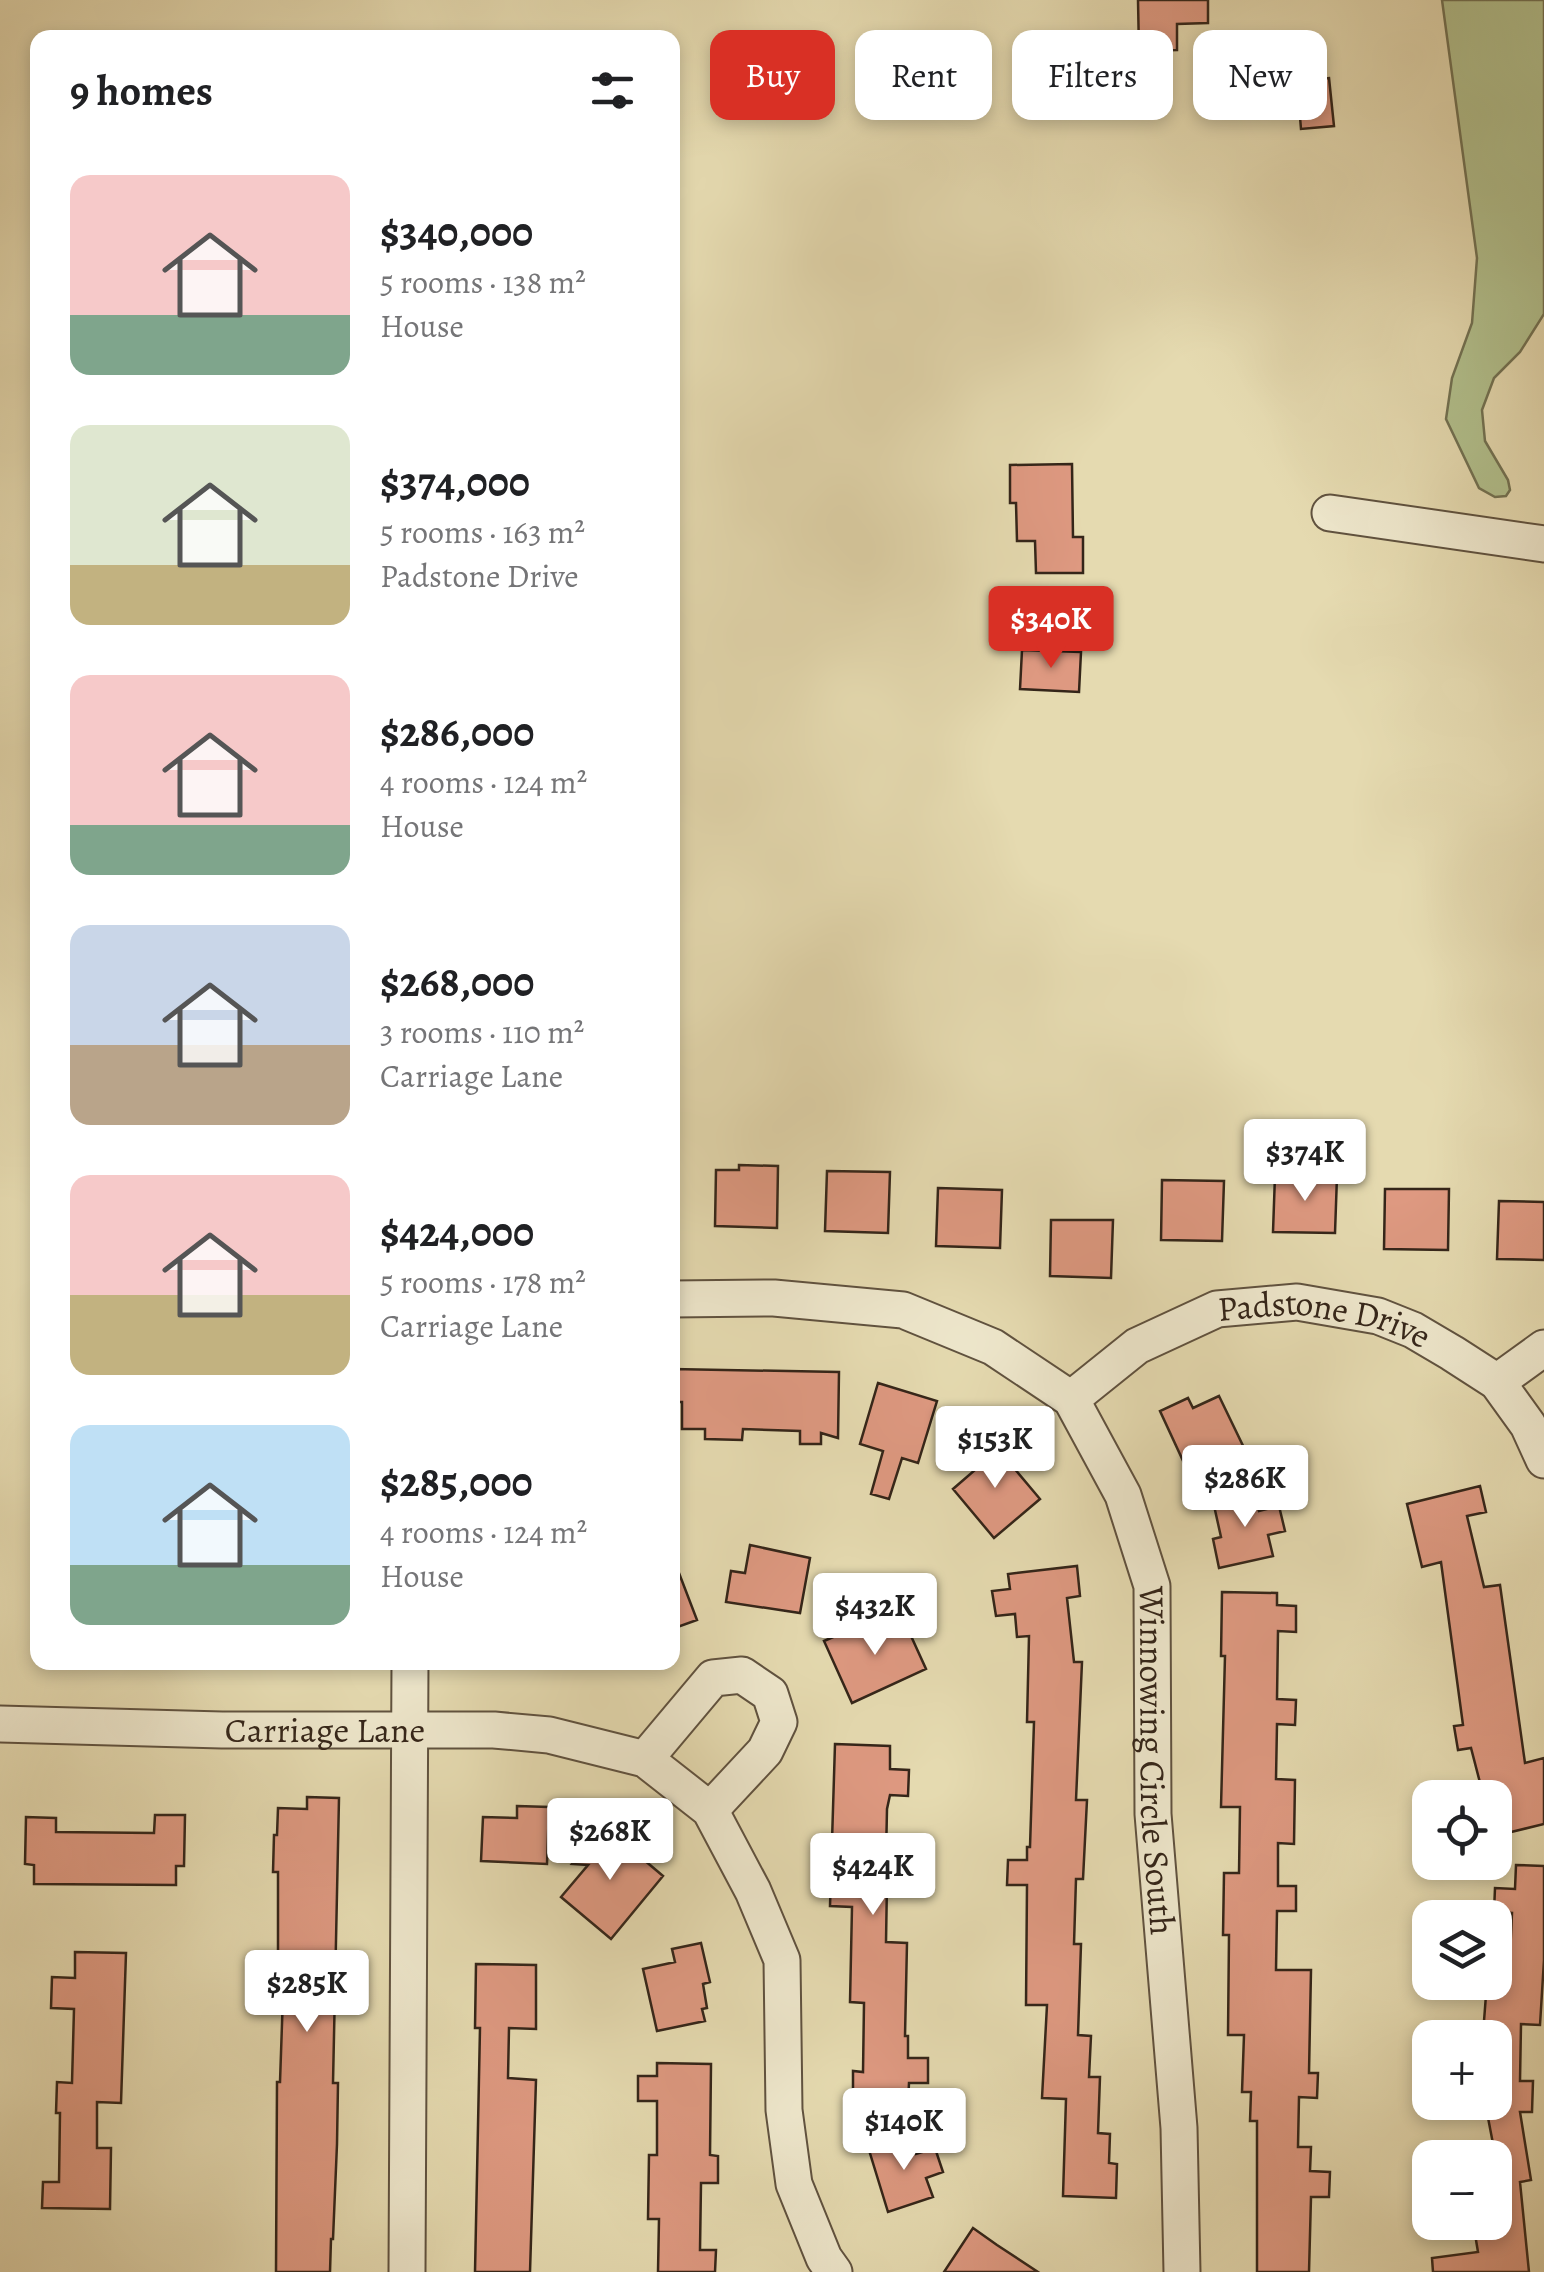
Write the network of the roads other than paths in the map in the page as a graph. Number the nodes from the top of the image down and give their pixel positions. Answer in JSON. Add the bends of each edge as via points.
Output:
{"nodes":[{"id":1,"x":1330,"y":513,"type":"dead end"},
{"id":2,"x":1544,"y":544,"type":"edge"},
{"id":3,"x":680,"y":1300,"type":"edge"},
{"id":4,"x":1544,"y":1348,"type":"edge"},
{"id":5,"x":1497,"y":1382,"type":"junction"},
{"id":6,"x":1071,"y":1398,"type":"junction"},
{"id":7,"x":1544,"y":1460,"type":"edge"},
{"id":8,"x":410,"y":1670,"type":"edge"},
{"id":9,"x":0,"y":1724,"type":"edge"},
{"id":10,"x":409,"y":1728,"type":"junction"},
{"id":11,"x":646,"y":1758,"type":"junction"},
{"id":12,"x":710,"y":1810,"type":"junction"},
{"id":13,"x":824,"y":2268,"type":"edge"},
{"id":14,"x":407,"y":2272,"type":"edge"},
{"id":15,"x":1182,"y":2272,"type":"edge"}],
"edges":[{"from":1,"to":2,"type":"street"},
{"from":3,"to":6,"type":"street","name":"Winnowing Circle South","via":[[774,1298],[903,1310],[993,1347]]},
{"from":4,"to":5,"type":"street"},
{"from":5,"to":6,"type":"street","name":"Padstone Drive","via":[[1413,1330],[1378,1316],[1297,1302],[1217,1310],[1137,1346]]},
{"from":5,"to":7,"type":"street","name":"Padstone Drive"},
{"from":6,"to":15,"type":"street","name":"Winnowing Circle South","via":[[1123,1495],[1152,1586],[1153,1814],[1179,2128]]},
{"from":8,"to":10,"type":"street"},
{"from":9,"to":10,"type":"street","name":"Carriage Lane"},
{"from":10,"to":11,"type":"street","name":"Carriage Lane","via":[[549,1736]]},
{"from":10,"to":14,"type":"street"},
{"from":11,"to":12,"type":"street","name":"Carriage Lane"},
{"from":11,"to":12,"type":"street","via":[[713,1678],[742,1675],[770,1694],[779,1722],[764,1752]]},
{"from":12,"to":13,"type":"street","name":"Carriage Lane","via":[[782,1960],[784,2110],[794,2184]]}]}
